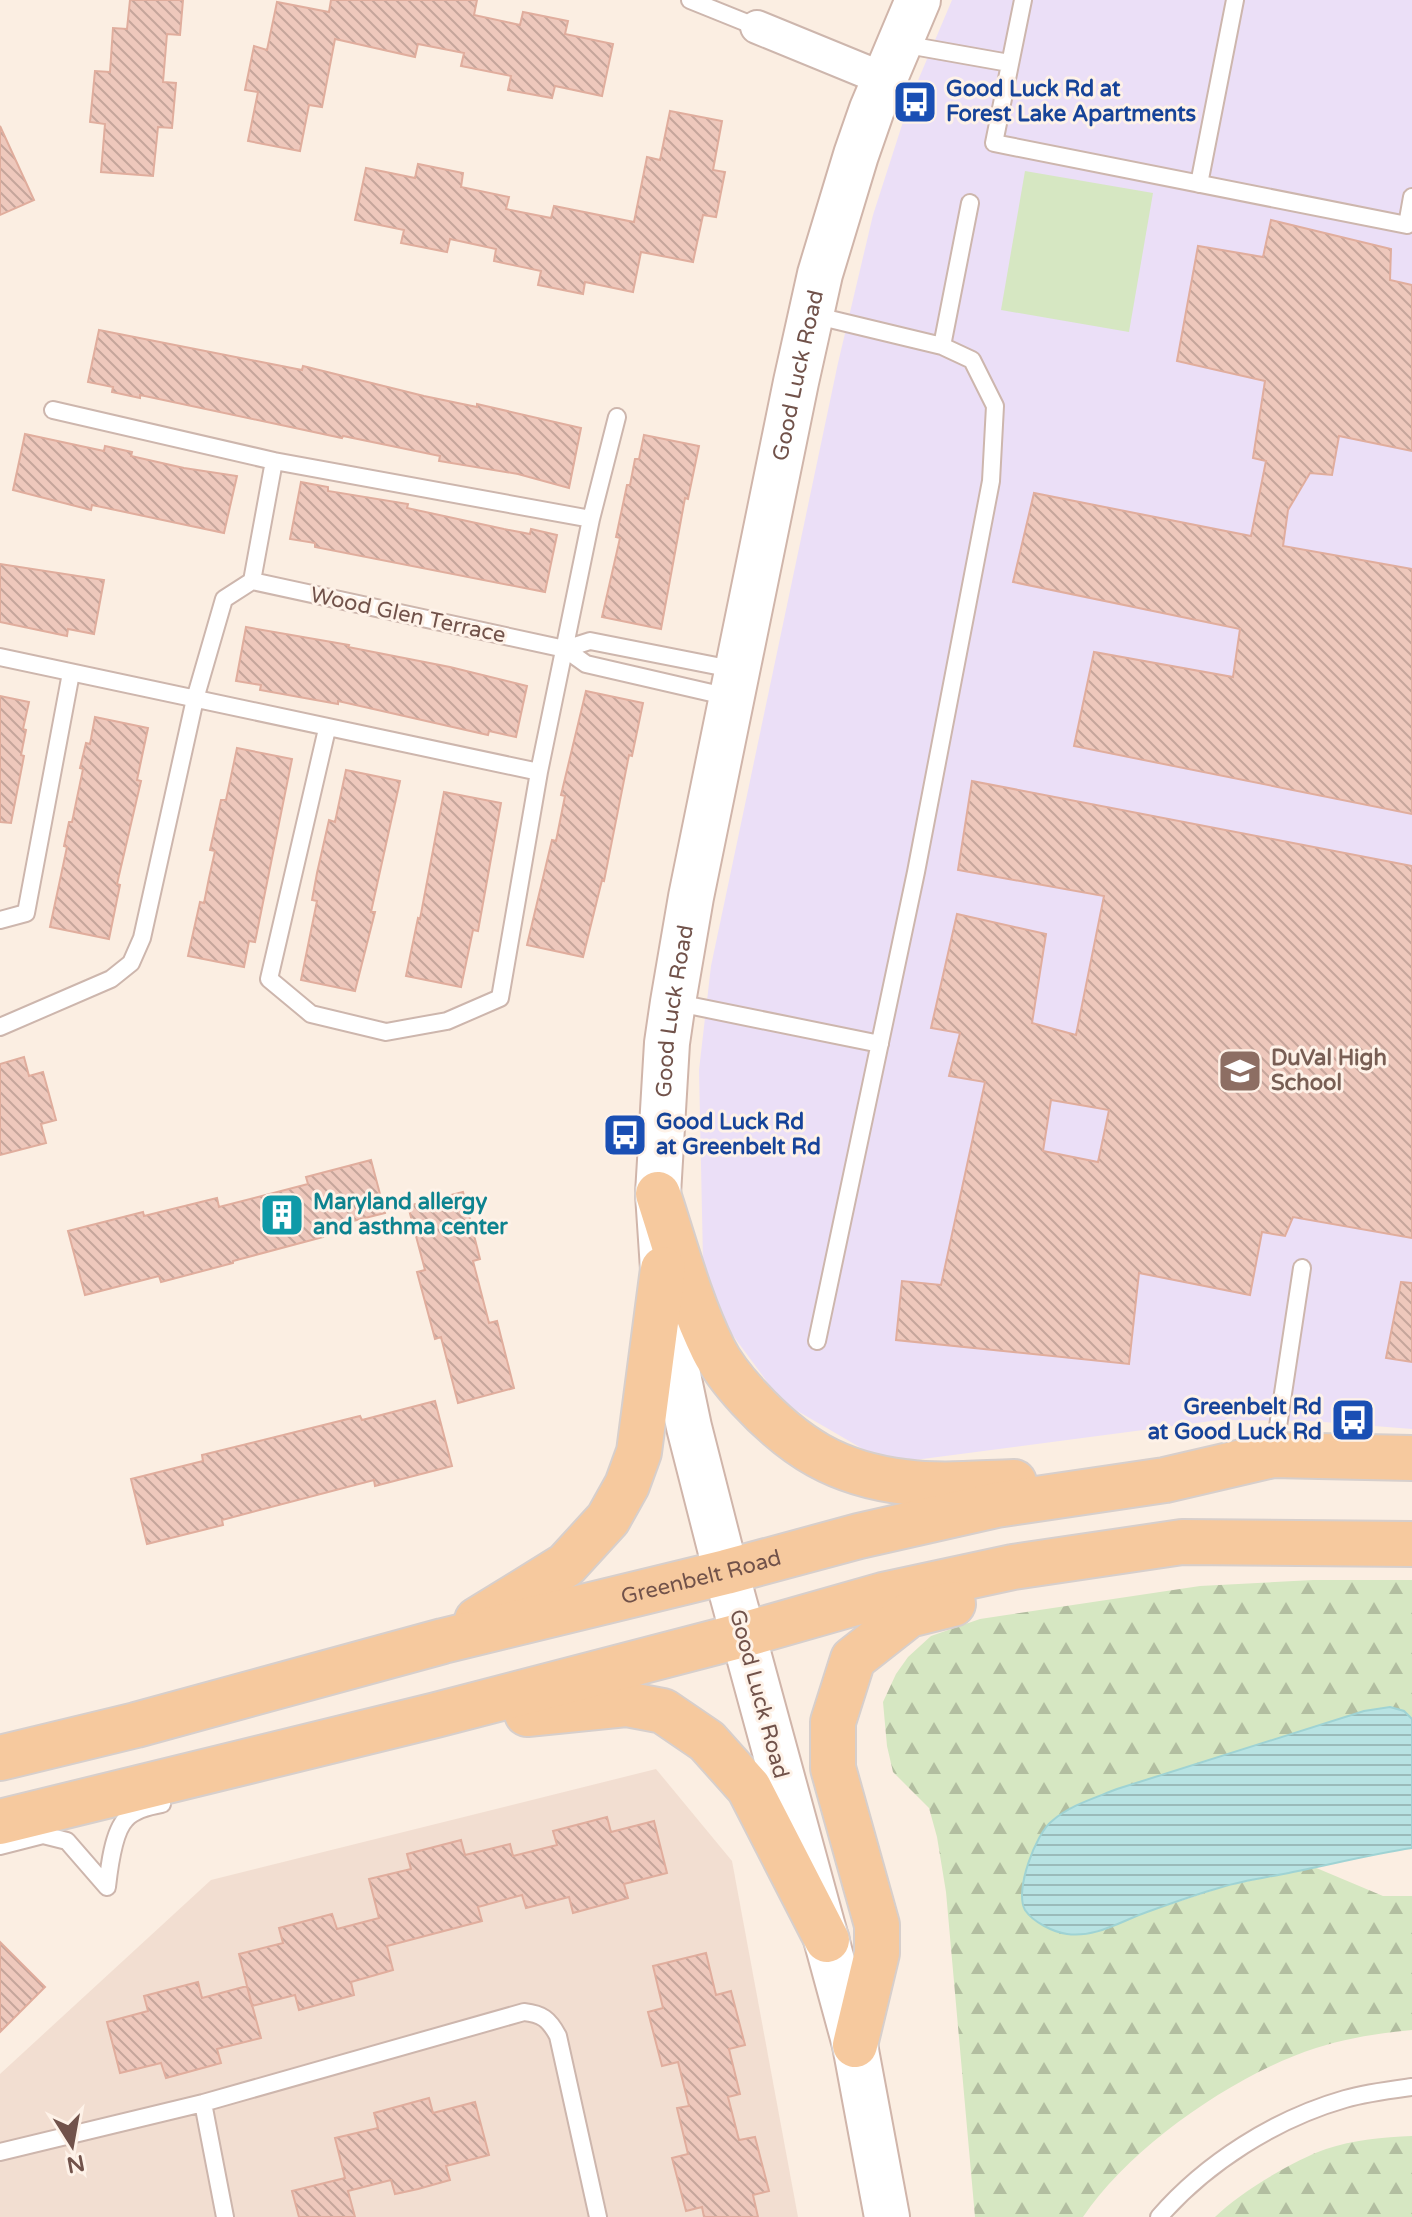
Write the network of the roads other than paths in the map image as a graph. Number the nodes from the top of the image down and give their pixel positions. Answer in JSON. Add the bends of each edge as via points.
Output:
{"nodes":[{"id":1,"x":690,"y":0,"type":"edge"},
{"id":2,"x":918,"y":0,"type":"edge"},
{"id":3,"x":1023,"y":0,"type":"edge"},
{"id":4,"x":1235,"y":0,"type":"edge"},
{"id":5,"x":757,"y":27,"type":"joint"},
{"id":6,"x":892,"y":61,"type":"junction"},
{"id":7,"x":1009,"y":63,"type":"junction"},
{"id":8,"x":1199,"y":184,"type":"junction"},
{"id":9,"x":1412,"y":197,"type":"edge"},
{"id":10,"x":970,"y":203,"type":"dead end"},
{"id":11,"x":811,"y":314,"type":"junction"},
{"id":12,"x":942,"y":346,"type":"junction"},
{"id":13,"x":53,"y":410,"type":"dead end"},
{"id":14,"x":617,"y":417,"type":"dead end"},
{"id":15,"x":274,"y":461,"type":"junction"},
{"id":16,"x":591,"y":519,"type":"junction"},
{"id":17,"x":252,"y":581,"type":"junction"},
{"id":18,"x":565,"y":649,"type":"junction"},
{"id":19,"x":0,"y":657,"type":"edge"},
{"id":20,"x":71,"y":673,"type":"junction"},
{"id":21,"x":736,"y":684,"type":"junction"},
{"id":22,"x":195,"y":699,"type":"junction"},
{"id":23,"x":327,"y":729,"type":"junction"},
{"id":24,"x":539,"y":772,"type":"junction"},
{"id":25,"x":0,"y":920,"type":"edge"},
{"id":26,"x":673,"y":1002,"type":"junction"},
{"id":27,"x":0,"y":1027,"type":"edge"},
{"id":28,"x":880,"y":1044,"type":"junction"},
{"id":29,"x":658,"y":1194,"type":"junction"},
{"id":30,"x":1302,"y":1268,"type":"dead end"},
{"id":31,"x":663,"y":1269,"type":"junction"},
{"id":32,"x":817,"y":1341,"type":"dead end"},
{"id":33,"x":1273,"y":1455,"type":"junction"},
{"id":34,"x":1412,"y":1458,"type":"edge"},
{"id":35,"x":1165,"y":1480,"type":"junction"},
{"id":36,"x":1316,"y":1543,"type":"junction"},
{"id":37,"x":1412,"y":1544,"type":"edge"},
{"id":38,"x":726,"y":1572,"type":"junction"},
{"id":39,"x":743,"y":1635,"type":"junction"},
{"id":40,"x":443,"y":1641,"type":"junction"},
{"id":41,"x":0,"y":1758,"type":"edge"},
{"id":42,"x":245,"y":1762,"type":"junction"},
{"id":43,"x":208,"y":1787,"type":"dead end"},
{"id":44,"x":184,"y":1798,"type":"dead end"},
{"id":45,"x":0,"y":1822,"type":"edge"},
{"id":46,"x":0,"y":1846,"type":"edge"},
{"id":47,"x":827,"y":1940,"type":"junction"},
{"id":48,"x":855,"y":2045,"type":"junction"},
{"id":49,"x":1412,"y":2087,"type":"edge"},
{"id":50,"x":203,"y":2103,"type":"junction"},
{"id":51,"x":0,"y":2152,"type":"edge"},
{"id":52,"x":225,"y":2217,"type":"edge"},
{"id":53,"x":598,"y":2217,"type":"edge"},
{"id":54,"x":887,"y":2217,"type":"edge"},
{"id":55,"x":1159,"y":2217,"type":"edge"}],
"edges":[{"from":1,"to":5,"type":"lane"},
{"from":2,"to":6,"type":"main road","name":"Good Luck Road"},
{"from":3,"to":7,"type":"lane"},
{"from":4,"to":8,"type":"lane"},
{"from":5,"to":6,"type":"street"},
{"from":6,"to":7,"type":"lane"},
{"from":6,"to":11,"type":"main road","name":"Good Luck Road","via":[[856,155]]},
{"from":7,"to":8,"type":"lane","via":[[994,143]]},
{"from":8,"to":9,"type":"lane","via":[[1407,225]]},
{"from":10,"to":12,"type":"lane"},
{"from":11,"to":12,"type":"lane"},
{"from":11,"to":21,"type":"main road","name":"Good Luck Road"},
{"from":12,"to":28,"type":"lane","via":[[972,360],[995,406],[991,481]]},
{"from":13,"to":15,"type":"lane"},
{"from":14,"to":16,"type":"lane"},
{"from":15,"to":16,"type":"lane"},
{"from":15,"to":17,"type":"lane"},
{"from":16,"to":18,"type":"lane"},
{"from":17,"to":18,"type":"lane","name":"Wood Glen Terrace"},
{"from":17,"to":22,"type":"lane","via":[[224,599]]},
{"from":18,"to":21,"type":"lane","name":"Wood Glen Terrace","via":[[586,664]]},
{"from":18,"to":21,"type":"lane","name":"Wood Glen Terrace","via":[[590,641]]},
{"from":18,"to":24,"type":"lane"},
{"from":19,"to":20,"type":"lane"},
{"from":20,"to":22,"type":"lane"},
{"from":20,"to":25,"type":"lane","via":[[26,913]]},
{"from":21,"to":26,"type":"main road","name":"Good Luck Road"},
{"from":22,"to":23,"type":"lane"},
{"from":22,"to":27,"type":"lane","via":[[142,938],[131,963],[111,979]]},
{"from":23,"to":24,"type":"lane"},
{"from":23,"to":24,"type":"lane","via":[[269,979],[311,1014],[386,1032],[447,1021],[500,998]]},
{"from":26,"to":28,"type":"lane"},
{"from":26,"to":29,"type":"main road","name":"Good Luck Road"},
{"from":28,"to":32,"type":"lane"},
{"from":29,"to":31,"type":"main road","name":"Good Luck Road"},
{"from":29,"to":35,"type":"main road","via":[[715,1353],[779,1430],[806,1449],[863,1474],[908,1483]]},
{"from":30,"to":33,"type":"lane"},
{"from":31,"to":38,"type":"main road","name":"Good Luck Road","via":[[683,1400]]},
{"from":31,"to":40,"type":"main road","via":[[639,1452],[608,1519],[566,1565]]},
{"from":33,"to":34,"type":"main road","name":"Greenbelt Road"},
{"from":33,"to":35,"type":"main road","name":"Greenbelt Road"},
{"from":35,"to":38,"type":"main road","name":"Greenbelt Road","via":[[996,1505]]},
{"from":36,"to":37,"type":"main road"},
{"from":36,"to":39,"type":"main road","via":[[1182,1542],[1013,1567],[883,1595]]},
{"from":36,"to":48,"type":"main road","via":[[990,1594],[909,1615],[853,1659],[833,1722],[833,1768],[877,1925],[877,1953]]},
{"from":38,"to":39,"type":"main road","name":"Good Luck Road"},
{"from":38,"to":40,"type":"main road","name":"Greenbelt Road"},
{"from":39,"to":42,"type":"main road"},
{"from":39,"to":47,"type":"main road","name":"Good Luck Road"},
{"from":40,"to":41,"type":"main road","name":"Greenbelt Road"},
{"from":42,"to":43,"type":"lane"},
{"from":42,"to":45,"type":"main road"},
{"from":42,"to":47,"type":"main road","via":[[545,1711],[626,1704],[663,1711],[707,1741],[749,1788]]},
{"from":44,"to":46,"type":"lane","via":[[147,1807],[126,1819],[111,1854],[107,1887],[67,1841],[43,1835]]},
{"from":47,"to":48,"type":"main road","name":"Good Luck Road"},
{"from":48,"to":54,"type":"main road","name":"Good Luck Road"},
{"from":49,"to":55,"type":"lane","via":[[1345,2099],[1265,2133],[1208,2170]]},
{"from":50,"to":51,"type":"lane"},
{"from":50,"to":52,"type":"lane"},
{"from":50,"to":53,"type":"lane","via":[[524,2012],[540,2014],[558,2036]]}]}
